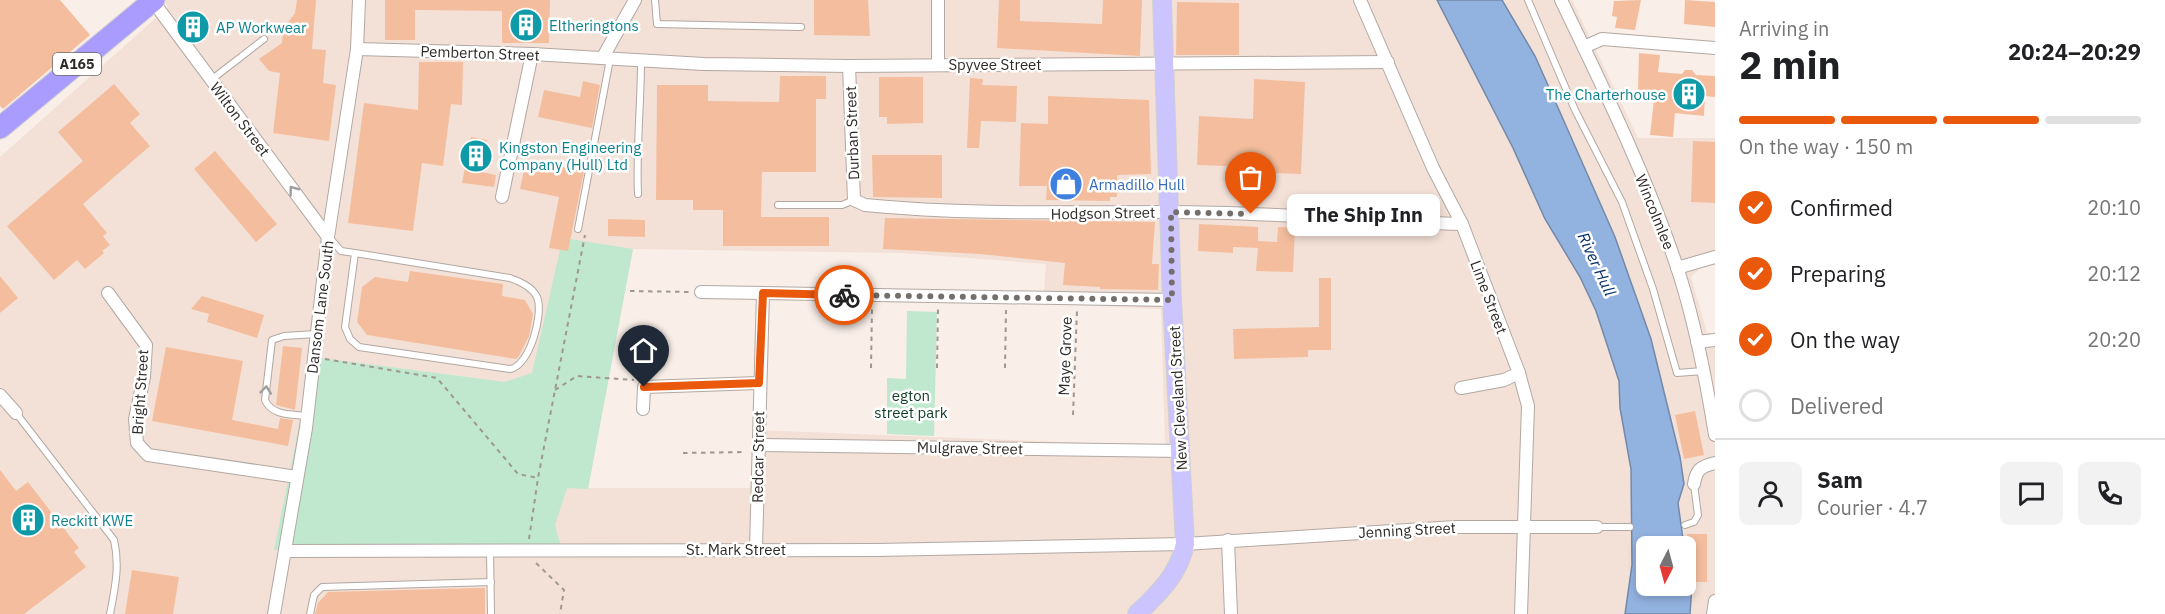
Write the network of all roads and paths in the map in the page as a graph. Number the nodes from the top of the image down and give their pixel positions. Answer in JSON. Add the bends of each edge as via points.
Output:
{"nodes":[{"id":1,"x":153,"y":0,"type":"edge"},
{"id":2,"x":359,"y":0,"type":"edge"},
{"id":3,"x":635,"y":0,"type":"edge"},
{"id":4,"x":655,"y":0,"type":"edge"},
{"id":5,"x":938,"y":0,"type":"edge"},
{"id":6,"x":1162,"y":0,"type":"edge"},
{"id":7,"x":1360,"y":0,"type":"edge"},
{"id":8,"x":1528,"y":0,"type":"edge"},
{"id":9,"x":1561,"y":0,"type":"edge"},
{"id":10,"x":801,"y":27,"type":"dead end"},
{"id":11,"x":264,"y":39,"type":"dead end"},
{"id":12,"x":1584,"y":47,"type":"junction"},
{"id":13,"x":1715,"y":48,"type":"edge"},
{"id":14,"x":357,"y":50,"type":"junction"},
{"id":15,"x":532,"y":54,"type":"junction"},
{"id":16,"x":606,"y":58,"type":"junction"},
{"id":17,"x":641,"y":61,"type":"junction"},
{"id":18,"x":1388,"y":62,"type":"junction"},
{"id":19,"x":938,"y":64,"type":"junction"},
{"id":20,"x":1165,"y":64,"type":"junction"},
{"id":21,"x":849,"y":66,"type":"junction"},
{"id":22,"x":212,"y":80,"type":"junction"},
{"id":23,"x":2,"y":123,"type":"edge"},
{"id":24,"x":638,"y":194,"type":"dead end"},
{"id":25,"x":502,"y":197,"type":"dead end"},
{"id":26,"x":854,"y":200,"type":"junction"},
{"id":27,"x":778,"y":205,"type":"dead end"},
{"id":28,"x":1171,"y":212,"type":"junction"},
{"id":29,"x":1462,"y":224,"type":"junction"},
{"id":30,"x":578,"y":229,"type":"dead end"},
{"id":31,"x":586,"y":230,"type":"dead end"},
{"id":32,"x":328,"y":237,"type":"junction"},
{"id":33,"x":355,"y":253,"type":"junction"},
{"id":34,"x":1715,"y":257,"type":"edge"},
{"id":35,"x":1677,"y":268,"type":"junction"},
{"id":36,"x":630,"y":291,"type":"dead end"},
{"id":37,"x":701,"y":292,"type":"joint"},
{"id":38,"x":108,"y":293,"type":"dead end"},
{"id":39,"x":763,"y":293,"type":"junction"},
{"id":40,"x":873,"y":296,"type":"junction"},
{"id":41,"x":938,"y":297,"type":"junction"},
{"id":42,"x":1077,"y":298,"type":"junction"},
{"id":43,"x":1007,"y":299,"type":"junction"},
{"id":44,"x":1172,"y":300,"type":"junction"},
{"id":45,"x":316,"y":334,"type":"junction"},
{"id":46,"x":1715,"y":340,"type":"edge"},
{"id":47,"x":1697,"y":342,"type":"junction"},
{"id":48,"x":313,"y":357,"type":"junction"},
{"id":49,"x":872,"y":368,"type":"dead end"},
{"id":50,"x":937,"y":368,"type":"dead end"},
{"id":51,"x":1005,"y":368,"type":"dead end"},
{"id":52,"x":1703,"y":371,"type":"junction"},
{"id":53,"x":1519,"y":373,"type":"junction"},
{"id":54,"x":759,"y":383,"type":"junction"},
{"id":55,"x":644,"y":387,"type":"junction"},
{"id":56,"x":1461,"y":388,"type":"dead end"},
{"id":57,"x":555,"y":390,"type":"junction"},
{"id":58,"x":0,"y":395,"type":"edge"},
{"id":59,"x":643,"y":409,"type":"dead end"},
{"id":60,"x":16,"y":413,"type":"joint"},
{"id":61,"x":1073,"y":415,"type":"dead end"},
{"id":62,"x":307,"y":416,"type":"junction"},
{"id":63,"x":1715,"y":435,"type":"edge"},
{"id":64,"x":760,"y":449,"type":"junction"},
{"id":65,"x":1181,"y":452,"type":"junction"},
{"id":66,"x":683,"y":453,"type":"dead end"},
{"id":67,"x":1715,"y":463,"type":"edge"},
{"id":68,"x":297,"y":477,"type":"junction"},
{"id":69,"x":538,"y":478,"type":"junction"},
{"id":70,"x":1694,"y":484,"type":"joint"},
{"id":71,"x":1685,"y":525,"type":"dead end"},
{"id":72,"x":1525,"y":526,"type":"junction"},
{"id":73,"x":1597,"y":527,"type":"joint"},
{"id":74,"x":1630,"y":527,"type":"dead end"},
{"id":75,"x":1228,"y":540,"type":"junction"},
{"id":76,"x":1185,"y":544,"type":"junction"},
{"id":77,"x":756,"y":548,"type":"junction"},
{"id":78,"x":286,"y":551,"type":"junction"},
{"id":79,"x":490,"y":551,"type":"junction"},
{"id":80,"x":528,"y":551,"type":"junction"},
{"id":81,"x":491,"y":582,"type":"junction"},
{"id":82,"x":1715,"y":601,"type":"edge"},
{"id":83,"x":110,"y":614,"type":"edge"},
{"id":84,"x":274,"y":614,"type":"edge"},
{"id":85,"x":309,"y":614,"type":"edge"},
{"id":86,"x":491,"y":614,"type":"edge"},
{"id":87,"x":560,"y":614,"type":"edge"},
{"id":88,"x":1137,"y":614,"type":"edge"},
{"id":89,"x":1231,"y":614,"type":"edge"},
{"id":90,"x":1521,"y":614,"type":"edge"},
{"id":91,"x":1713,"y":614,"type":"edge"}],
"edges":[{"from":1,"to":22,"type":"street","name":"Wilton Street"},
{"from":1,"to":23,"type":"highway","number":"A165"},
{"from":2,"to":14,"type":"street","name":"Dansom Lane South"},
{"from":3,"to":16,"type":"street"},
{"from":4,"to":10,"type":"lane","via":[[657,24]]},
{"from":5,"to":19,"type":"street"},
{"from":6,"to":20,"type":"main road","name":"New Cleveland Street"},
{"from":7,"to":18,"type":"street","name":"Lime Street"},
{"from":8,"to":52,"type":"lane","via":[[1575,110],[1622,202],[1677,373]]},
{"from":9,"to":12,"type":"street","name":"Wincolmlee"},
{"from":11,"to":22,"type":"lane"},
{"from":12,"to":13,"type":"street","via":[[1602,39]]},
{"from":12,"to":35,"type":"street","name":"Wincolmlee","via":[[1650,196]]},
{"from":14,"to":15,"type":"street","name":"Pemberton Street"},
{"from":14,"to":32,"type":"street","name":"Dansom Lane South"},
{"from":15,"to":16,"type":"street","name":"Pemberton Street"},
{"from":15,"to":25,"type":"street"},
{"from":16,"to":17,"type":"street","name":"Spyvee Street"},
{"from":16,"to":30,"type":"lane"},
{"from":17,"to":21,"type":"street","name":"Spyvee Street"},
{"from":17,"to":24,"type":"lane"},
{"from":18,"to":20,"type":"street","name":"Spyvee Street"},
{"from":18,"to":29,"type":"street","name":"Lime Street"},
{"from":19,"to":20,"type":"street","name":"Spyvee Street"},
{"from":19,"to":21,"type":"street","name":"Spyvee Street"},
{"from":20,"to":28,"type":"main road","name":"New Cleveland Street"},
{"from":21,"to":26,"type":"street","name":"Durban Street"},
{"from":32,"to":22,"type":"street","name":"Wilton Street","one_way":true},
{"from":26,"to":27,"type":"lane","via":[[842,205]]},
{"from":26,"to":28,"type":"street","name":"Hodgson Street","via":[[898,208],[1039,214]]},
{"from":28,"to":29,"type":"street","name":"Hodgson Street"},
{"from":28,"to":44,"type":"main road","name":"New Cleveland Street"},
{"from":29,"to":53,"type":"street","name":"Lime Street"},
{"from":31,"to":57,"type":"path"},
{"from":32,"to":33,"type":"lane","via":[[341,251]]},
{"from":32,"to":45,"type":"street","name":"Dansom Lane South"},
{"from":33,"to":33,"type":"lane","via":[[345,327],[359,347],[510,369],[525,359],[532,344],[538,304],[527,286],[510,278]]},
{"from":34,"to":35,"type":"street"},
{"from":35,"to":47,"type":"street","name":"Wincolmlee"},
{"from":36,"to":37,"type":"path"},
{"from":37,"to":39,"type":"street"},
{"from":38,"to":68,"type":"street","name":"Bright Street","via":[[146,345],[135,419],[136,443],[148,455]]},
{"from":39,"to":40,"type":"street"},
{"from":39,"to":54,"type":"street","name":"Redcar Street"},
{"from":40,"to":41,"type":"street"},
{"from":40,"to":49,"type":"path"},
{"from":41,"to":43,"type":"street"},
{"from":41,"to":50,"type":"path"},
{"from":42,"to":43,"type":"street"},
{"from":42,"to":44,"type":"street"},
{"from":42,"to":61,"type":"path","name":"Maye Grove"},
{"from":43,"to":51,"type":"path"},
{"from":44,"to":65,"type":"main road","name":"New Cleveland Street"},
{"from":45,"to":48,"type":"street","name":"Dansom Lane South"},
{"from":62,"to":45,"type":"lane","one_way":true,"via":[[276,412],[267,406],[269,362],[272,340]]},
{"from":46,"to":47,"type":"street"},
{"from":47,"to":52,"type":"street","name":"Wincolmlee"},
{"from":48,"to":62,"type":"street","name":"Dansom Lane South"},
{"from":48,"to":69,"type":"path","via":[[437,378],[518,474]]},
{"from":52,"to":63,"type":"street","name":"Wincolmlee"},
{"from":53,"to":56,"type":"street","via":[[1504,380]]},
{"from":53,"to":72,"type":"street","name":"Lime Street","via":[[1528,406]]},
{"from":54,"to":55,"type":"street"},
{"from":54,"to":64,"type":"street","name":"Redcar Street"},
{"from":55,"to":57,"type":"path","via":[[633,379],[577,376]]},
{"from":55,"to":59,"type":"street"},
{"from":57,"to":69,"type":"path"},
{"from":58,"to":60,"type":"street"},
{"from":60,"to":83,"type":"lane","via":[[114,540],[117,568]]},
{"from":62,"to":68,"type":"street","name":"Dansom Lane South"},
{"from":64,"to":65,"type":"street","name":"Mulgrave Street"},
{"from":64,"to":66,"type":"path"},
{"from":64,"to":77,"type":"street","name":"Redcar Street"},
{"from":65,"to":76,"type":"main road","name":"New Cleveland Street"},
{"from":67,"to":70,"type":"street","via":[[1703,465]]},
{"from":68,"to":78,"type":"street","name":"Dansom Lane South"},
{"from":69,"to":80,"type":"path"},
{"from":70,"to":71,"type":"lane","via":[[1698,515],[1694,522]]},
{"from":72,"to":73,"type":"street","name":"Jenning Street"},
{"from":72,"to":75,"type":"street","name":"Jenning Street"},
{"from":72,"to":90,"type":"street","name":"Lime Street"},
{"from":73,"to":74,"type":"lane","name":"Jenning Street"},
{"from":75,"to":76,"type":"street","name":"Jenning Street"},
{"from":75,"to":89,"type":"street"},
{"from":76,"to":77,"type":"street","name":"St. Mark Street","via":[[877,550]]},
{"from":76,"to":88,"type":"main road","via":[[1181,564]]},
{"from":77,"to":80,"type":"street","name":"St. Mark Street"},
{"from":78,"to":79,"type":"street","name":"St. Mark Street"},
{"from":78,"to":84,"type":"street","name":"Dansom Lane South"},
{"from":79,"to":80,"type":"street","name":"St. Mark Street"},
{"from":79,"to":81,"type":"lane"},
{"from":80,"to":87,"type":"path","via":[[564,590]]},
{"from":81,"to":85,"type":"lane","via":[[322,586],[314,595]]},
{"from":81,"to":86,"type":"lane"},
{"from":82,"to":91,"type":"street"}]}
